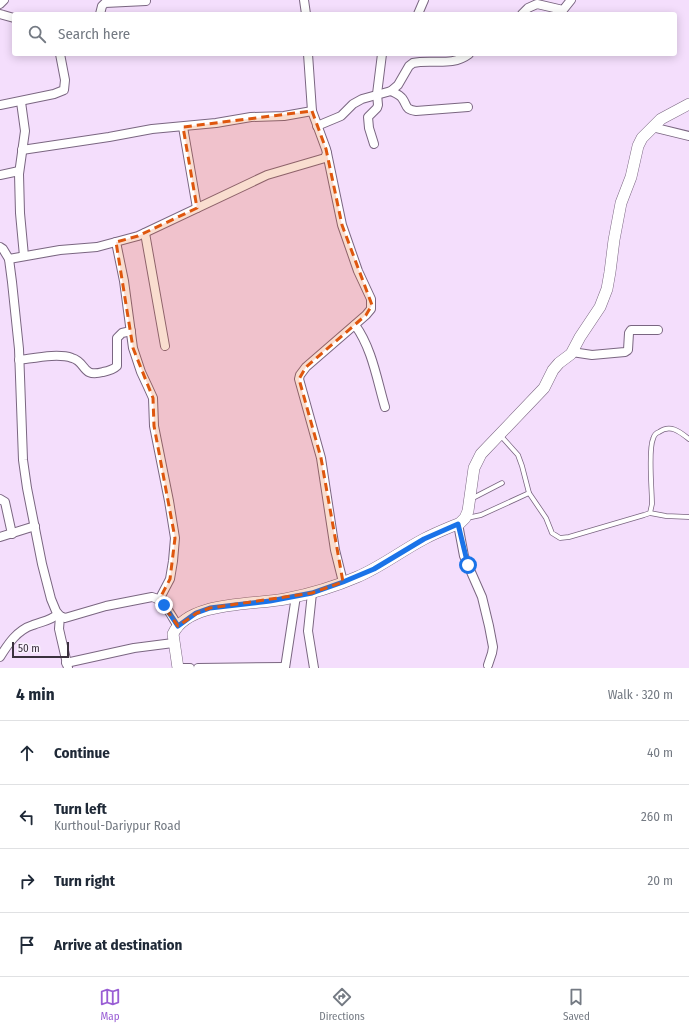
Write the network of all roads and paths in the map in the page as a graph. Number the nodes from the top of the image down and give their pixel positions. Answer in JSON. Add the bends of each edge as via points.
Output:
{"nodes":[{"id":1,"x":4,"y":0,"type":"edge"},
{"id":2,"x":304,"y":0,"type":"edge"},
{"id":3,"x":570,"y":0,"type":"edge"},
{"id":4,"x":146,"y":1,"type":"edge"},
{"id":5,"x":422,"y":1,"type":"edge"},
{"id":6,"x":0,"y":4,"type":"edge"},
{"id":7,"x":100,"y":12,"type":"edge"},
{"id":8,"x":306,"y":12,"type":"edge"},
{"id":9,"x":419,"y":12,"type":"edge"},
{"id":10,"x":524,"y":12,"type":"edge"},
{"id":11,"x":0,"y":14,"type":"edge"},
{"id":12,"x":12,"y":17,"type":"edge"},
{"id":13,"x":60,"y":56,"type":"edge"},
{"id":14,"x":308,"y":56,"type":"edge"},
{"id":15,"x":382,"y":56,"type":"edge"},
{"id":16,"x":414,"y":56,"type":"edge"},
{"id":17,"x":466,"y":56,"type":"edge"},
{"id":18,"x":413,"y":63,"type":"junction"},
{"id":19,"x":391,"y":91,"type":"junction"},
{"id":20,"x":377,"y":94,"type":"junction"},
{"id":21,"x":21,"y":102,"type":"junction"},
{"id":22,"x":689,"y":104,"type":"edge"},
{"id":23,"x":0,"y":105,"type":"edge"},
{"id":24,"x":468,"y":107,"type":"dead end"},
{"id":25,"x":312,"y":111,"type":"junction"},
{"id":26,"x":317,"y":126,"type":"junction"},
{"id":27,"x":183,"y":127,"type":"junction"},
{"id":28,"x":652,"y":128,"type":"junction"},
{"id":29,"x":689,"y":136,"type":"edge"},
{"id":30,"x":374,"y":144,"type":"dead end"},
{"id":31,"x":22,"y":150,"type":"junction"},
{"id":32,"x":326,"y":153,"type":"junction"},
{"id":33,"x":19,"y":171,"type":"junction"},
{"id":34,"x":0,"y":175,"type":"edge"},
{"id":35,"x":197,"y":208,"type":"junction"},
{"id":36,"x":145,"y":233,"type":"junction"},
{"id":37,"x":116,"y":242,"type":"junction"},
{"id":38,"x":0,"y":246,"type":"edge"},
{"id":39,"x":24,"y":256,"type":"junction"},
{"id":40,"x":9,"y":259,"type":"junction"},
{"id":41,"x":355,"y":325,"type":"junction"},
{"id":42,"x":658,"y":330,"type":"dead end"},
{"id":43,"x":131,"y":331,"type":"junction"},
{"id":44,"x":165,"y":346,"type":"dead end"},
{"id":45,"x":572,"y":352,"type":"junction"},
{"id":46,"x":20,"y":360,"type":"junction"},
{"id":47,"x":385,"y":407,"type":"dead end"},
{"id":48,"x":499,"y":434,"type":"junction"},
{"id":49,"x":689,"y":439,"type":"edge"},
{"id":50,"x":502,"y":483,"type":"dead end"},
{"id":51,"x":529,"y":493,"type":"junction"},
{"id":52,"x":0,"y":499,"type":"edge"},
{"id":53,"x":470,"y":500,"type":"junction"},
{"id":54,"x":650,"y":513,"type":"junction"},
{"id":55,"x":689,"y":517,"type":"edge"},
{"id":56,"x":461,"y":521,"type":"junction"},
{"id":57,"x":35,"y":526,"type":"junction"},
{"id":58,"x":12,"y":534,"type":"junction"},
{"id":59,"x":0,"y":537,"type":"edge"},
{"id":60,"x":343,"y":582,"type":"junction"},
{"id":61,"x":312,"y":593,"type":"junction"},
{"id":62,"x":296,"y":596,"type":"junction"},
{"id":63,"x":159,"y":600,"type":"junction"},
{"id":64,"x":59,"y":615,"type":"junction"},
{"id":65,"x":178,"y":626,"type":"junction"},
{"id":66,"x":173,"y":643,"type":"junction"},
{"id":67,"x":0,"y":658,"type":"edge"},
{"id":68,"x":488,"y":665,"type":"dead end"},
{"id":69,"x":67,"y":666,"type":"edge"},
{"id":70,"x":178,"y":668,"type":"edge"},
{"id":71,"x":190,"y":668,"type":"edge"},
{"id":72,"x":198,"y":668,"type":"edge"},
{"id":73,"x":285,"y":668,"type":"edge"},
{"id":74,"x":314,"y":668,"type":"edge"}],
"edges":[{"from":1,"to":6,"type":"street"},
{"from":2,"to":8,"type":"street"},
{"from":3,"to":10,"type":"street","via":[[563,10],[537,4]]},
{"from":4,"to":7,"type":"street","via":[[105,3]]},
{"from":5,"to":9,"type":"street"},
{"from":11,"to":12,"type":"street"},
{"from":13,"to":21,"type":"street","via":[[65,80],[64,90]]},
{"from":14,"to":25,"type":"street"},
{"from":15,"to":20,"type":"street"},
{"from":16,"to":18,"type":"street"},
{"from":17,"to":18,"type":"street","via":[[447,62]]},
{"from":18,"to":19,"type":"street","via":[[402,81]]},
{"from":19,"to":20,"type":"street"},
{"from":19,"to":24,"type":"street","via":[[402,97],[410,110]]},
{"from":20,"to":26,"type":"street","via":[[362,99],[341,116]]},
{"from":20,"to":30,"type":"street","via":[[377,108],[368,117]]},
{"from":21,"to":23,"type":"street"},
{"from":21,"to":31,"type":"street","via":[[25,131]]},
{"from":22,"to":28,"type":"street","via":[[662,119]]},
{"from":25,"to":26,"type":"street"},
{"from":25,"to":27,"type":"street"},
{"from":26,"to":32,"type":"street"},
{"from":27,"to":31,"type":"street","via":[[152,129]]},
{"from":27,"to":35,"type":"street"},
{"from":28,"to":29,"type":"street"},
{"from":28,"to":45,"type":"street","via":[[638,146],[621,203],[605,296]]},
{"from":31,"to":33,"type":"street"},
{"from":32,"to":35,"type":"street","via":[[322,160],[266,176]]},
{"from":32,"to":41,"type":"street","via":[[342,225],[371,299],[371,309]]},
{"from":33,"to":34,"type":"street"},
{"from":33,"to":39,"type":"street"},
{"from":35,"to":36,"type":"street"},
{"from":36,"to":37,"type":"street"},
{"from":36,"to":44,"type":"street"},
{"from":37,"to":39,"type":"street","via":[[97,247]]},
{"from":37,"to":43,"type":"street"},
{"from":38,"to":40,"type":"street","via":[[4,248]]},
{"from":39,"to":40,"type":"street"},
{"from":40,"to":46,"type":"street"},
{"from":41,"to":47,"type":"street","via":[[367,349]]},
{"from":41,"to":60,"type":"street","via":[[306,367],[299,379],[321,458],[335,550]]},
{"from":42,"to":45,"type":"street","via":[[631,330],[628,350],[625,352],[592,356]]},
{"from":43,"to":46,"type":"street","via":[[122,333],[117,338],[115,369],[101,373],[88,372],[72,358]]},
{"from":43,"to":63,"type":"street","via":[[138,366],[152,398],[154,426],[174,538],[170,579]]},
{"from":45,"to":48,"type":"street","via":[[553,370],[544,388]]},
{"from":46,"to":57,"type":"street","via":[[23,460]]},
{"from":48,"to":51,"type":"lane","via":[[518,455]]},
{"from":48,"to":53,"type":"street","via":[[476,462]]},
{"from":49,"to":54,"type":"lane","via":[[680,431],[671,428],[661,430],[653,436]]},
{"from":50,"to":53,"type":"lane"},
{"from":51,"to":54,"type":"lane","via":[[546,518],[552,533],[560,538]]},
{"from":51,"to":56,"type":"lane"},
{"from":52,"to":58,"type":"street","via":[[5,502]]},
{"from":53,"to":56,"type":"street","via":[[468,511]]},
{"from":54,"to":55,"type":"lane"},
{"from":56,"to":60,"type":"street","via":[[424,539],[374,569]]},
{"from":56,"to":68,"type":"street","via":[[464,556],[482,597],[493,647]]},
{"from":57,"to":58,"type":"street"},
{"from":57,"to":64,"type":"street","via":[[50,599]]},
{"from":58,"to":59,"type":"street"},
{"from":60,"to":61,"type":"street"},
{"from":61,"to":62,"type":"street"},
{"from":61,"to":74,"type":"street","via":[[308,631]]},
{"from":62,"to":65,"type":"street","via":[[210,608],[196,613]]},
{"from":62,"to":73,"type":"street"},
{"from":63,"to":64,"type":"street","via":[[145,598],[65,618]]},
{"from":63,"to":65,"type":"street"},
{"from":64,"to":67,"type":"street","via":[[50,621],[22,630],[13,638]]},
{"from":64,"to":69,"type":"street","via":[[59,629]]},
{"from":65,"to":66,"type":"street","via":[[173,634]]},
{"from":66,"to":69,"type":"street","via":[[134,648]]},
{"from":66,"to":70,"type":"street"},
{"from":70,"to":71,"type":"street"},
{"from":72,"to":73,"type":"street"}]}
